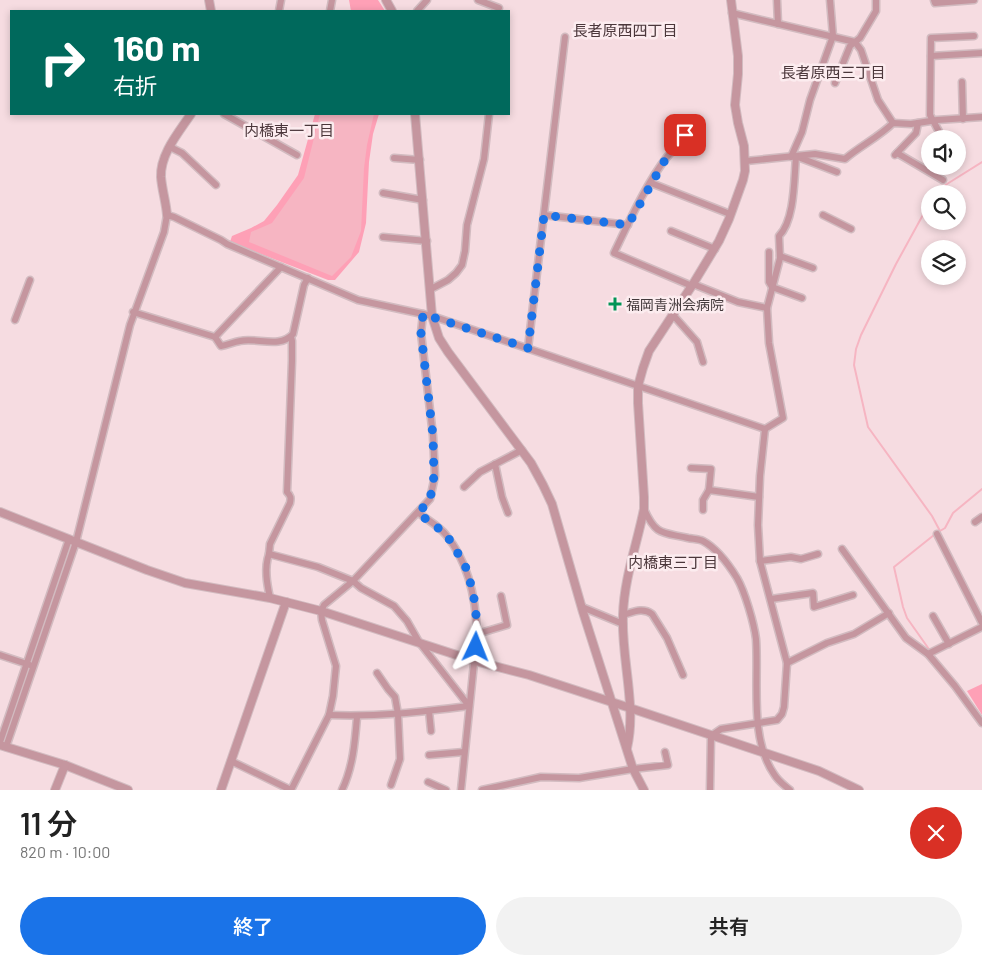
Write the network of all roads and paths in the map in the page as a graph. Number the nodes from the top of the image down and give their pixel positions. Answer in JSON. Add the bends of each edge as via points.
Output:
{"nodes":[{"id":1,"x":427,"y":0,"type":"edge"},
{"id":2,"x":478,"y":0,"type":"edge"},
{"id":3,"x":500,"y":0,"type":"edge"},
{"id":4,"x":731,"y":0,"type":"edge"},
{"id":5,"x":777,"y":0,"type":"edge"},
{"id":6,"x":830,"y":0,"type":"edge"},
{"id":7,"x":876,"y":0,"type":"edge"},
{"id":8,"x":934,"y":0,"type":"edge"},
{"id":9,"x":972,"y":0,"type":"edge"},
{"id":10,"x":418,"y":10,"type":"edge"},
{"id":11,"x":498,"y":10,"type":"edge"},
{"id":12,"x":732,"y":14,"type":"junction"},
{"id":13,"x":778,"y":24,"type":"junction"},
{"id":14,"x":832,"y":36,"type":"junction"},
{"id":15,"x":974,"y":36,"type":"dead end"},
{"id":16,"x":565,"y":37,"type":"dead end"},
{"id":17,"x":855,"y":42,"type":"junction"},
{"id":18,"x":982,"y":53,"type":"edge"},
{"id":19,"x":931,"y":56,"type":"junction"},
{"id":20,"x":962,"y":82,"type":"dead end"},
{"id":21,"x":835,"y":83,"type":"dead end"},
{"id":22,"x":190,"y":115,"type":"edge"},
{"id":23,"x":226,"y":115,"type":"edge"},
{"id":24,"x":416,"y":115,"type":"edge"},
{"id":25,"x":489,"y":115,"type":"edge"},
{"id":26,"x":982,"y":117,"type":"edge"},
{"id":27,"x":688,"y":119,"type":"dead end"},
{"id":28,"x":963,"y":119,"type":"junction"},
{"id":29,"x":932,"y":121,"type":"junction"},
{"id":30,"x":893,"y":123,"type":"junction"},
{"id":31,"x":918,"y":123,"type":"junction"},
{"id":32,"x":938,"y":130,"type":"edge"},
{"id":33,"x":170,"y":147,"type":"junction"},
{"id":34,"x":297,"y":155,"type":"dead end"},
{"id":35,"x":794,"y":157,"type":"junction"},
{"id":36,"x":394,"y":158,"type":"dead end"},
{"id":37,"x":420,"y":160,"type":"junction"},
{"id":38,"x":746,"y":161,"type":"junction"},
{"id":39,"x":837,"y":172,"type":"dead end"},
{"id":40,"x":942,"y":180,"type":"dead end"},
{"id":41,"x":651,"y":183,"type":"junction"},
{"id":42,"x":216,"y":185,"type":"dead end"},
{"id":43,"x":384,"y":193,"type":"dead end"},
{"id":44,"x":423,"y":200,"type":"junction"},
{"id":45,"x":730,"y":214,"type":"junction"},
{"id":46,"x":167,"y":215,"type":"junction"},
{"id":47,"x":544,"y":215,"type":"junction"},
{"id":48,"x":823,"y":215,"type":"dead end"},
{"id":49,"x":628,"y":225,"type":"junction"},
{"id":50,"x":851,"y":229,"type":"dead end"},
{"id":51,"x":671,"y":231,"type":"dead end"},
{"id":52,"x":384,"y":237,"type":"dead end"},
{"id":53,"x":427,"y":241,"type":"junction"},
{"id":54,"x":715,"y":249,"type":"junction"},
{"id":55,"x":769,"y":252,"type":"dead end"},
{"id":56,"x":780,"y":256,"type":"junction"},
{"id":57,"x":280,"y":267,"type":"junction"},
{"id":58,"x":813,"y":268,"type":"dead end"},
{"id":59,"x":308,"y":278,"type":"junction"},
{"id":60,"x":30,"y":280,"type":"dead end"},
{"id":61,"x":693,"y":285,"type":"junction"},
{"id":62,"x":772,"y":287,"type":"junction"},
{"id":63,"x":431,"y":289,"type":"junction"},
{"id":64,"x":802,"y":298,"type":"dead end"},
{"id":65,"x":767,"y":308,"type":"junction"},
{"id":66,"x":133,"y":312,"type":"junction"},
{"id":67,"x":423,"y":314,"type":"junction"},
{"id":68,"x":673,"y":315,"type":"junction"},
{"id":69,"x":432,"y":316,"type":"junction"},
{"id":70,"x":15,"y":320,"type":"dead end"},
{"id":71,"x":290,"y":336,"type":"junction"},
{"id":72,"x":214,"y":337,"type":"junction"},
{"id":73,"x":528,"y":348,"type":"junction"},
{"id":74,"x":703,"y":362,"type":"dead end"},
{"id":75,"x":638,"y":386,"type":"junction"},
{"id":76,"x":765,"y":429,"type":"junction"},
{"id":77,"x":522,"y":450,"type":"junction"},
{"id":78,"x":495,"y":464,"type":"junction"},
{"id":79,"x":691,"y":468,"type":"dead end"},
{"id":80,"x":464,"y":487,"type":"dead end"},
{"id":81,"x":709,"y":490,"type":"junction"},
{"id":82,"x":759,"y":497,"type":"junction"},
{"id":83,"x":644,"y":509,"type":"junction"},
{"id":84,"x":703,"y":510,"type":"dead end"},
{"id":85,"x":0,"y":512,"type":"edge"},
{"id":86,"x":418,"y":513,"type":"junction"},
{"id":87,"x":508,"y":513,"type":"dead end"},
{"id":88,"x":982,"y":517,"type":"edge"},
{"id":89,"x":975,"y":522,"type":"dead end"},
{"id":90,"x":937,"y":534,"type":"dead end"},
{"id":91,"x":73,"y":540,"type":"junction"},
{"id":92,"x":842,"y":548,"type":"dead end"},
{"id":93,"x":269,"y":554,"type":"junction"},
{"id":94,"x":818,"y":554,"type":"dead end"},
{"id":95,"x":760,"y":561,"type":"junction"},
{"id":96,"x":353,"y":581,"type":"junction"},
{"id":97,"x":853,"y":595,"type":"dead end"},
{"id":98,"x":501,"y":596,"type":"dead end"},
{"id":99,"x":270,"y":598,"type":"junction"},
{"id":100,"x":771,"y":599,"type":"junction"},
{"id":101,"x":286,"y":602,"type":"junction"},
{"id":102,"x":582,"y":607,"type":"junction"},
{"id":103,"x":321,"y":611,"type":"junction"},
{"id":104,"x":889,"y":613,"type":"junction"},
{"id":105,"x":623,"y":615,"type":"junction"},
{"id":106,"x":933,"y":616,"type":"dead end"},
{"id":107,"x":982,"y":623,"type":"edge"},
{"id":108,"x":623,"y":624,"type":"junction"},
{"id":109,"x":982,"y":627,"type":"edge"},
{"id":110,"x":477,"y":634,"type":"junction"},
{"id":111,"x":420,"y":642,"type":"junction"},
{"id":112,"x":949,"y":644,"type":"junction"},
{"id":113,"x":928,"y":654,"type":"junction"},
{"id":114,"x":0,"y":655,"type":"edge"},
{"id":115,"x":475,"y":661,"type":"junction"},
{"id":116,"x":786,"y":664,"type":"junction"},
{"id":117,"x":30,"y":665,"type":"junction"},
{"id":118,"x":377,"y":673,"type":"dead end"},
{"id":119,"x":683,"y":675,"type":"dead end"},
{"id":120,"x":613,"y":702,"type":"junction"},
{"id":121,"x":469,"y":706,"type":"junction"},
{"id":122,"x":630,"y":708,"type":"junction"},
{"id":123,"x":429,"y":711,"type":"junction"},
{"id":124,"x":398,"y":714,"type":"junction"},
{"id":125,"x":329,"y":715,"type":"junction"},
{"id":126,"x":357,"y":716,"type":"junction"},
{"id":127,"x":982,"y":723,"type":"edge"},
{"id":128,"x":758,"y":724,"type":"junction"},
{"id":129,"x":431,"y":731,"type":"dead end"},
{"id":130,"x":711,"y":736,"type":"junction"},
{"id":131,"x":2,"y":744,"type":"edge"},
{"id":132,"x":627,"y":748,"type":"junction"},
{"id":133,"x":464,"y":752,"type":"junction"},
{"id":134,"x":665,"y":752,"type":"dead end"},
{"id":135,"x":764,"y":752,"type":"junction"},
{"id":136,"x":429,"y":755,"type":"dead end"},
{"id":137,"x":231,"y":761,"type":"junction"},
{"id":138,"x":64,"y":765,"type":"junction"},
{"id":139,"x":634,"y":768,"type":"junction"},
{"id":140,"x":428,"y":782,"type":"dead end"},
{"id":141,"x":391,"y":785,"type":"dead end"},
{"id":142,"x":55,"y":790,"type":"edge"},
{"id":143,"x":128,"y":790,"type":"edge"},
{"id":144,"x":221,"y":790,"type":"edge"},
{"id":145,"x":291,"y":790,"type":"edge"},
{"id":146,"x":342,"y":790,"type":"edge"},
{"id":147,"x":446,"y":790,"type":"edge"},
{"id":148,"x":461,"y":790,"type":"edge"},
{"id":149,"x":482,"y":790,"type":"edge"},
{"id":150,"x":644,"y":790,"type":"edge"},
{"id":151,"x":710,"y":790,"type":"edge"},
{"id":152,"x":790,"y":790,"type":"edge"},
{"id":153,"x":859,"y":790,"type":"edge"}],
"edges":[{"from":1,"to":10,"type":"street"},
{"from":2,"to":11,"type":"street"},
{"from":3,"to":11,"type":"street"},
{"from":4,"to":12,"type":"street"},
{"from":5,"to":13,"type":"street"},
{"from":6,"to":14,"type":"street"},
{"from":7,"to":17,"type":"street","via":[[876,12]]},
{"from":8,"to":9,"type":"street","via":[[934,3]]},
{"from":12,"to":13,"type":"street"},
{"from":12,"to":38,"type":"street","via":[[738,56],[736,105]]},
{"from":13,"to":14,"type":"street"},
{"from":14,"to":17,"type":"street"},
{"from":14,"to":35,"type":"street"},
{"from":15,"to":19,"type":"street","via":[[931,38]]},
{"from":16,"to":47,"type":"street"},
{"from":17,"to":21,"type":"street","via":[[850,46]]},
{"from":17,"to":30,"type":"street","via":[[861,50],[878,100]]},
{"from":18,"to":19,"type":"street"},
{"from":19,"to":29,"type":"street"},
{"from":20,"to":28,"type":"street"},
{"from":22,"to":33,"type":"street"},
{"from":23,"to":34,"type":"street"},
{"from":24,"to":37,"type":"street"},
{"from":25,"to":63,"type":"street","via":[[484,159],[467,225],[462,265],[448,280]]},
{"from":26,"to":28,"type":"street"},
{"from":27,"to":41,"type":"street","via":[[689,126],[683,140]]},
{"from":28,"to":29,"type":"street"},
{"from":29,"to":31,"type":"street"},
{"from":29,"to":32,"type":"street"},
{"from":30,"to":31,"type":"street"},
{"from":30,"to":35,"type":"street","via":[[845,160],[816,154]]},
{"from":31,"to":40,"type":"street","via":[[916,133],[896,154]]},
{"from":33,"to":42,"type":"street","via":[[182,153]]},
{"from":33,"to":46,"type":"street","via":[[161,176]]},
{"from":35,"to":38,"type":"street"},
{"from":35,"to":39,"type":"street"},
{"from":35,"to":56,"type":"street","via":[[790,217],[779,236]]},
{"from":36,"to":37,"type":"street"},
{"from":37,"to":44,"type":"street"},
{"from":38,"to":45,"type":"street","via":[[743,180]]},
{"from":41,"to":45,"type":"street"},
{"from":41,"to":49,"type":"street"},
{"from":43,"to":44,"type":"street"},
{"from":44,"to":53,"type":"street"},
{"from":45,"to":54,"type":"street"},
{"from":46,"to":57,"type":"street"},
{"from":46,"to":66,"type":"street","via":[[164,232]]},
{"from":47,"to":49,"type":"street"},
{"from":47,"to":73,"type":"street"},
{"from":48,"to":50,"type":"street"},
{"from":49,"to":61,"type":"street","via":[[614,253]]},
{"from":51,"to":54,"type":"street"},
{"from":52,"to":53,"type":"street"},
{"from":53,"to":63,"type":"street"},
{"from":54,"to":61,"type":"street"},
{"from":55,"to":62,"type":"street","via":[[769,282]]},
{"from":56,"to":58,"type":"street"},
{"from":56,"to":62,"type":"street"},
{"from":57,"to":59,"type":"street"},
{"from":57,"to":72,"type":"street"},
{"from":59,"to":67,"type":"street","via":[[358,300]]},
{"from":59,"to":71,"type":"street"},
{"from":60,"to":70,"type":"street"},
{"from":61,"to":65,"type":"street","via":[[738,302]]},
{"from":61,"to":68,"type":"street"},
{"from":62,"to":64,"type":"street"},
{"from":62,"to":65,"type":"street"},
{"from":63,"to":69,"type":"street"},
{"from":65,"to":76,"type":"street","via":[[783,418]]},
{"from":66,"to":72,"type":"street"},
{"from":66,"to":91,"type":"street"},
{"from":67,"to":69,"type":"street"},
{"from":67,"to":86,"type":"street","via":[[421,333],[433,436],[434,476],[430,500]]},
{"from":68,"to":74,"type":"street","via":[[696,342]]},
{"from":68,"to":75,"type":"street","via":[[649,351]]},
{"from":69,"to":73,"type":"street"},
{"from":69,"to":77,"type":"street","via":[[439,338],[448,352]]},
{"from":71,"to":72,"type":"street","via":[[283,341],[248,340],[221,346]]},
{"from":71,"to":93,"type":"street","via":[[292,361],[286,492],[291,499],[270,544]]},
{"from":73,"to":75,"type":"street"},
{"from":75,"to":76,"type":"street"},
{"from":75,"to":83,"type":"street"},
{"from":76,"to":82,"type":"street"},
{"from":77,"to":78,"type":"street"},
{"from":77,"to":102,"type":"street","via":[[552,504]]},
{"from":78,"to":80,"type":"street","via":[[480,472]]},
{"from":78,"to":87,"type":"street"},
{"from":79,"to":81,"type":"street","via":[[711,469]]},
{"from":81,"to":82,"type":"street"},
{"from":81,"to":84,"type":"street","via":[[703,500]]},
{"from":82,"to":95,"type":"street"},
{"from":83,"to":105,"type":"street"},
{"from":83,"to":128,"type":"street","via":[[650,524],[660,532],[703,541],[723,557],[738,579],[756,639]]},
{"from":85,"to":91,"type":"street"},
{"from":86,"to":96,"type":"street"},
{"from":86,"to":110,"type":"street","via":[[446,534],[465,565],[474,595]]},
{"from":88,"to":89,"type":"street"},
{"from":90,"to":107,"type":"street"},
{"from":91,"to":99,"type":"street","via":[[186,583]]},
{"from":91,"to":117,"type":"street"},
{"from":92,"to":104,"type":"street"},
{"from":93,"to":96,"type":"street","via":[[318,567]]},
{"from":93,"to":99,"type":"street","via":[[266,577]]},
{"from":94,"to":95,"type":"street","via":[[801,559]]},
{"from":95,"to":100,"type":"street"},
{"from":96,"to":103,"type":"street"},
{"from":96,"to":111,"type":"street","via":[[394,606]]},
{"from":97,"to":100,"type":"street","via":[[814,607],[813,593]]},
{"from":98,"to":110,"type":"street","via":[[507,625]]},
{"from":99,"to":101,"type":"street"},
{"from":100,"to":116,"type":"street"},
{"from":101,"to":103,"type":"street"},
{"from":101,"to":137,"type":"street"},
{"from":102,"to":108,"type":"street"},
{"from":102,"to":120,"type":"street"},
{"from":103,"to":111,"type":"street"},
{"from":103,"to":125,"type":"street","via":[[336,666]]},
{"from":104,"to":113,"type":"street","via":[[906,638]]},
{"from":104,"to":116,"type":"street","via":[[854,634],[827,643]]},
{"from":105,"to":108,"type":"street"},
{"from":105,"to":119,"type":"street","via":[[640,610],[652,614]]},
{"from":106,"to":112,"type":"street"},
{"from":108,"to":122,"type":"street"},
{"from":109,"to":112,"type":"street"},
{"from":110,"to":115,"type":"street"},
{"from":111,"to":115,"type":"street"},
{"from":111,"to":121,"type":"street"},
{"from":112,"to":113,"type":"street"},
{"from":113,"to":127,"type":"street"},
{"from":114,"to":117,"type":"street"},
{"from":115,"to":120,"type":"street"},
{"from":115,"to":121,"type":"street"},
{"from":116,"to":128,"type":"street","via":[[782,714],[777,720]]},
{"from":117,"to":131,"type":"street"},
{"from":118,"to":124,"type":"street","via":[[395,697]]},
{"from":120,"to":122,"type":"street"},
{"from":120,"to":132,"type":"street"},
{"from":121,"to":123,"type":"street"},
{"from":121,"to":133,"type":"street"},
{"from":122,"to":130,"type":"street"},
{"from":122,"to":132,"type":"street"},
{"from":123,"to":124,"type":"street"},
{"from":123,"to":129,"type":"street"},
{"from":124,"to":126,"type":"street"},
{"from":124,"to":141,"type":"street","via":[[400,759]]},
{"from":125,"to":126,"type":"street"},
{"from":125,"to":145,"type":"street"},
{"from":126,"to":146,"type":"street","via":[[352,763]]},
{"from":128,"to":130,"type":"street","via":[[721,729]]},
{"from":128,"to":135,"type":"street"},
{"from":130,"to":135,"type":"street"},
{"from":130,"to":151,"type":"street"},
{"from":131,"to":138,"type":"street"},
{"from":132,"to":139,"type":"street"},
{"from":133,"to":136,"type":"street"},
{"from":133,"to":148,"type":"street"},
{"from":134,"to":139,"type":"street","via":[[668,765]]},
{"from":135,"to":152,"type":"street","via":[[772,773]]},
{"from":135,"to":153,"type":"street","via":[[819,771]]},
{"from":137,"to":144,"type":"street"},
{"from":137,"to":145,"type":"street"},
{"from":138,"to":142,"type":"street"},
{"from":138,"to":143,"type":"street"},
{"from":139,"to":149,"type":"street","via":[[579,778],[541,777]]},
{"from":139,"to":150,"type":"street"},
{"from":140,"to":147,"type":"street"}]}
